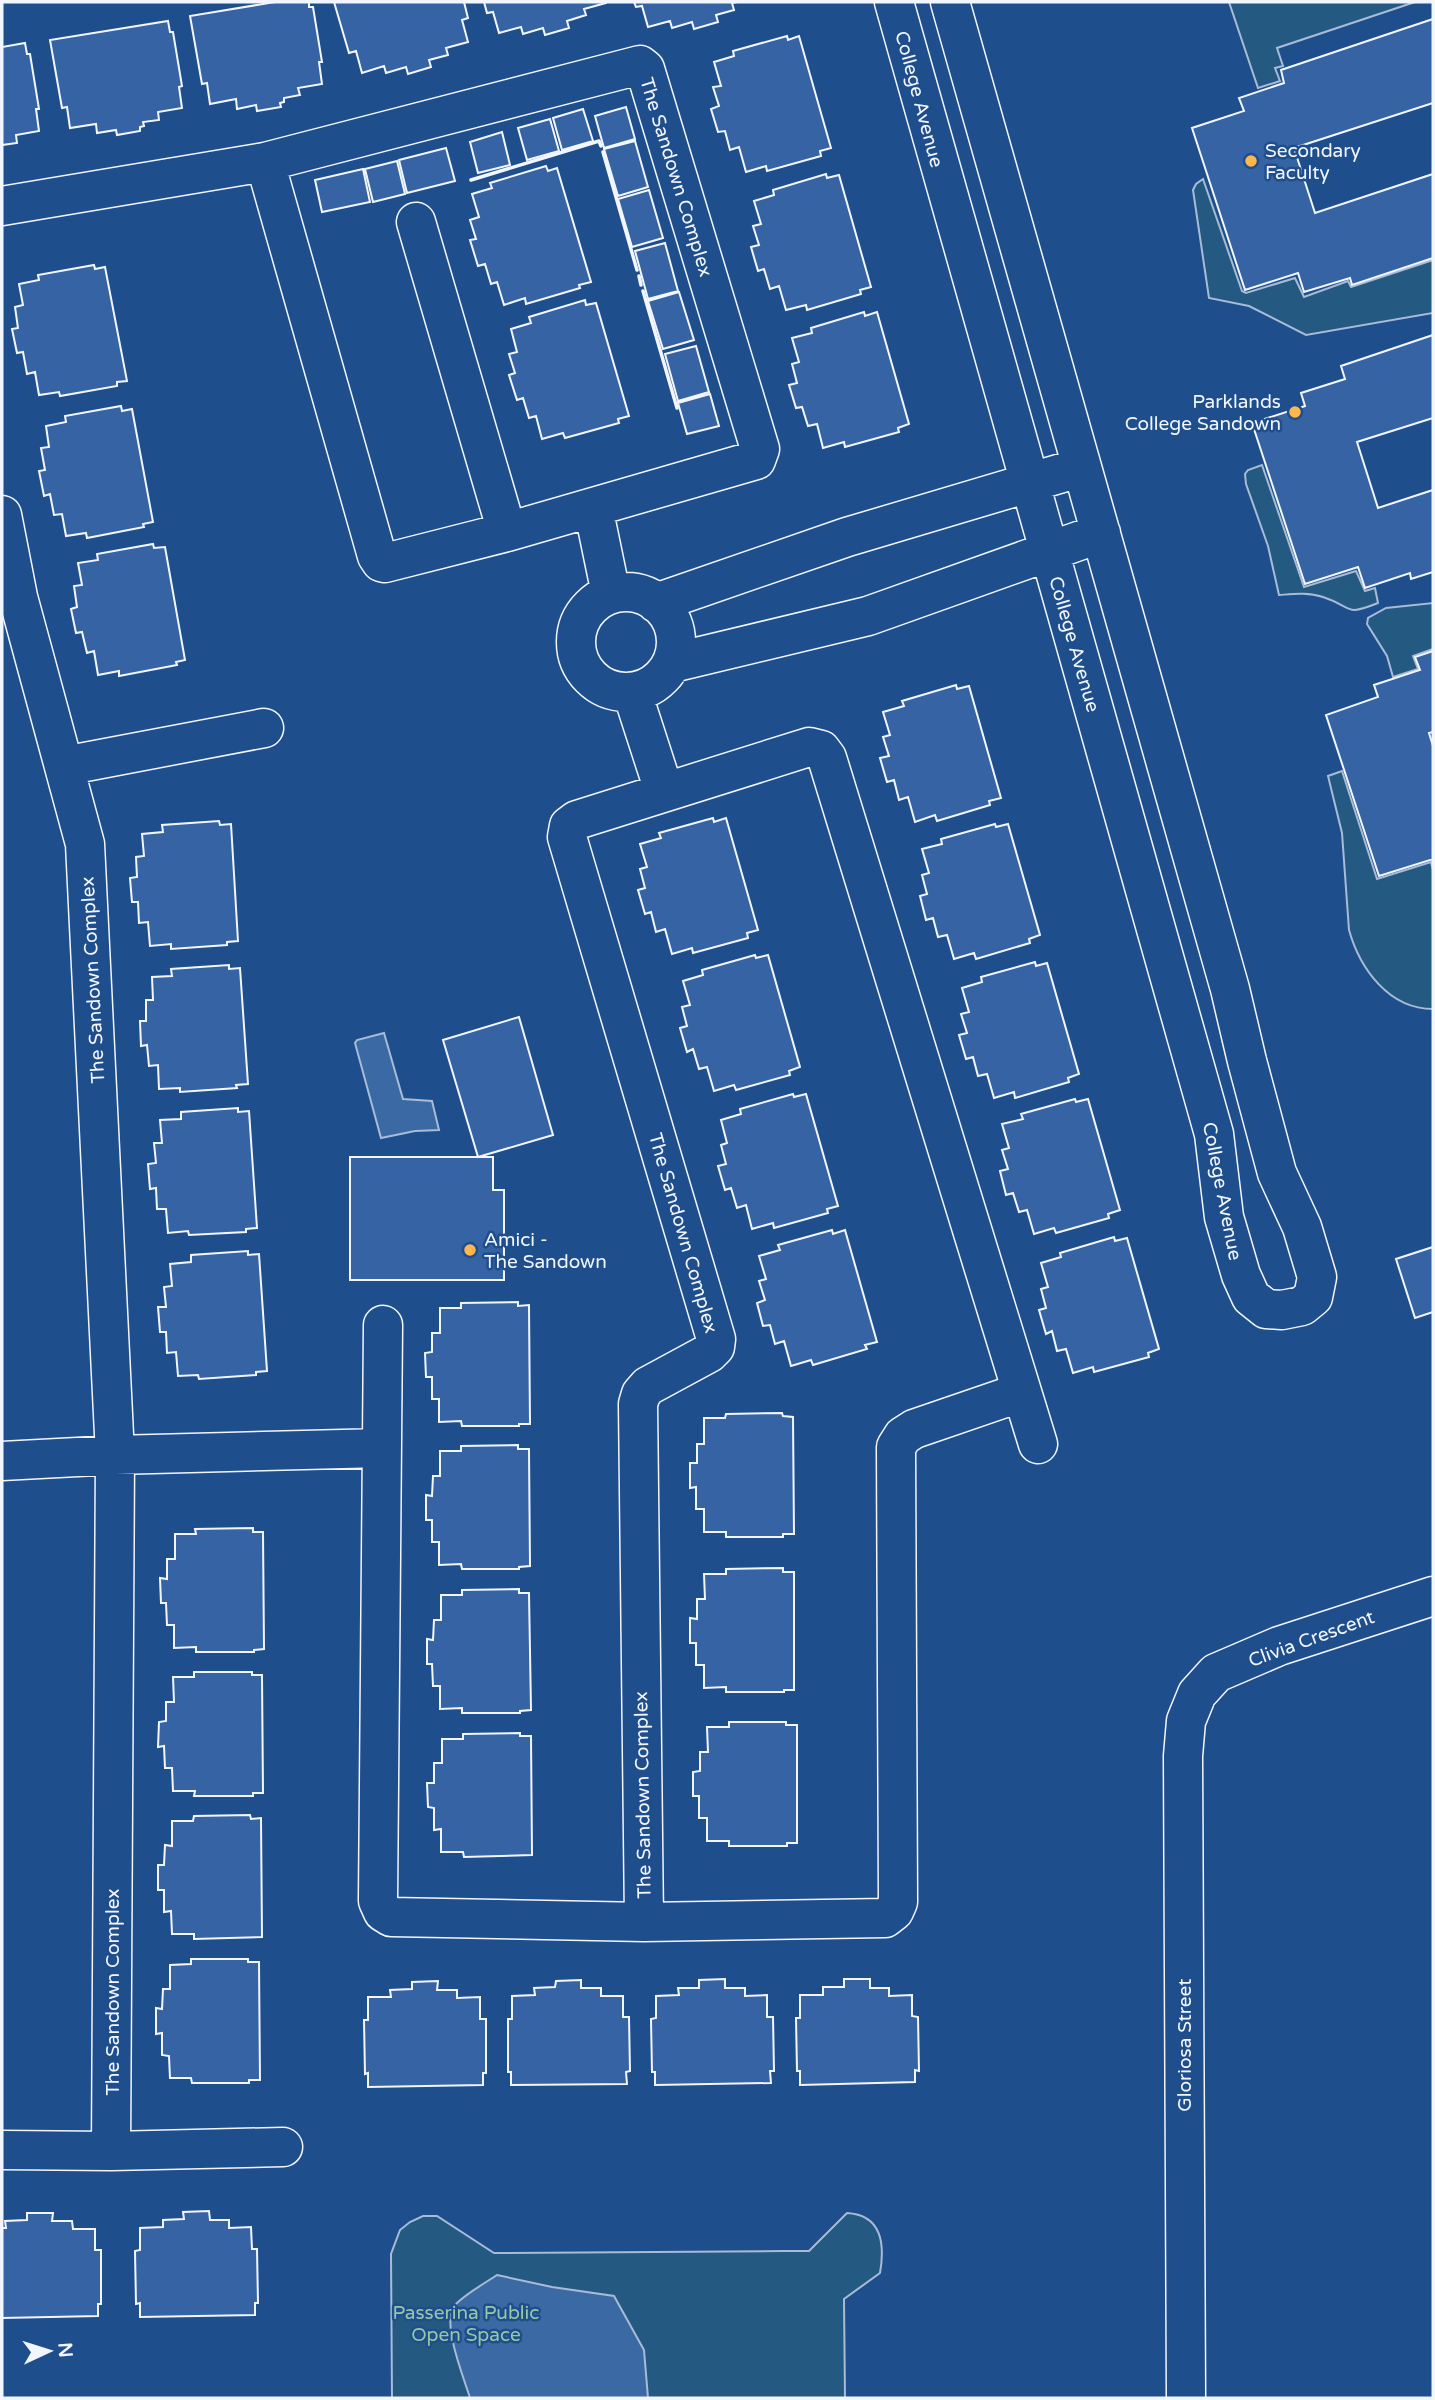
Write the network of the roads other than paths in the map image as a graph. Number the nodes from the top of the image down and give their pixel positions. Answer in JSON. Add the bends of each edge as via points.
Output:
{"nodes":[{"id":1,"x":894,"y":2,"type":"edge"},
{"id":2,"x":950,"y":2,"type":"edge"},
{"id":3,"x":265,"y":162,"type":"junction"},
{"id":4,"x":2,"y":206,"type":"edge"},
{"id":5,"x":416,"y":222,"type":"dead end"},
{"id":6,"x":1082,"y":467,"type":"junction"},
{"id":7,"x":1028,"y":481,"type":"junction"},
{"id":8,"x":593,"y":507,"type":"junction"},
{"id":9,"x":2,"y":515,"type":"edge"},
{"id":10,"x":506,"y":531,"type":"junction"},
{"id":11,"x":1101,"y":533,"type":"junction"},
{"id":12,"x":1048,"y":551,"type":"junction"},
{"id":13,"x":611,"y":594,"type":"junction"},
{"id":14,"x":656,"y":603,"type":"junction"},
{"id":15,"x":672,"y":663,"type":"junction"},
{"id":16,"x":632,"y":692,"type":"junction"},
{"id":17,"x":264,"y":728,"type":"dead end"},
{"id":18,"x":64,"y":766,"type":"junction"},
{"id":19,"x":664,"y":791,"type":"junction"},
{"id":20,"x":383,"y":1325,"type":"dead end"},
{"id":21,"x":1022,"y":1392,"type":"junction"},
{"id":22,"x":1038,"y":1444,"type":"dead end"},
{"id":23,"x":382,"y":1448,"type":"junction"},
{"id":24,"x":115,"y":1455,"type":"junction"},
{"id":25,"x":2,"y":1461,"type":"edge"},
{"id":26,"x":1433,"y":1596,"type":"edge"},
{"id":27,"x":1197,"y":1694,"type":"joint"},
{"id":28,"x":644,"y":1922,"type":"junction"},
{"id":29,"x":283,"y":2147,"type":"dead end"},
{"id":30,"x":2,"y":2150,"type":"edge"},
{"id":31,"x":111,"y":2151,"type":"junction"},
{"id":32,"x":1186,"y":2398,"type":"edge"}],
"edges":[{"from":1,"to":7,"type":"street","name":"College Avenue"},
{"from":2,"to":6,"type":"street","name":"College Avenue"},
{"from":3,"to":4,"type":"street","name":"The Sandown Complex"},
{"from":3,"to":8,"type":"street","name":"The Sandown Complex","via":[[634,64],[645,69],[760,449],[756,460]]},
{"from":3,"to":10,"type":"street","name":"The Sandown Complex","via":[[381,562]]},
{"from":5,"to":10,"type":"street"},
{"from":6,"to":7,"type":"street"},
{"from":6,"to":11,"type":"street","name":"College Avenue"},
{"from":7,"to":12,"type":"street","name":"College Avenue"},
{"from":7,"to":14,"type":"street"},
{"from":8,"to":10,"type":"street","name":"The Sandown Complex"},
{"from":8,"to":13,"type":"street"},
{"from":9,"to":18,"type":"street","name":"The Sandown Complex","via":[[18,597]]},
{"from":11,"to":12,"type":"street"},
{"from":11,"to":12,"type":"street","name":"College Avenue","via":[[1277,1173],[1302,1227],[1317,1277],[1313,1297],[1302,1306],[1266,1309],[1251,1297],[1241,1275],[1224,1217],[1214,1134]]},
{"from":12,"to":15,"type":"street","via":[[868,616]]},
{"from":13,"to":14,"type":"street","via":[[643,595]]},
{"from":13,"to":16,"type":"street","via":[[585,613],[578,627],[578,659],[599,685]]},
{"from":14,"to":15,"type":"street","via":[[674,629]]},
{"from":15,"to":16,"type":"street","via":[[662,677]]},
{"from":16,"to":19,"type":"street"},
{"from":17,"to":18,"type":"street"},
{"from":18,"to":24,"type":"street","name":"The Sandown Complex","via":[[85,844]]},
{"from":19,"to":21,"type":"street","name":"The Sandown Complex","via":[[809,747],[821,750],[827,758]]},
{"from":19,"to":28,"type":"street","name":"The Sandown Complex","via":[[577,820],[569,826],[567,837],[716,1339],[709,1353],[648,1386],[638,1404]]},
{"from":20,"to":23,"type":"street","name":"The Sandown Complex"},
{"from":21,"to":22,"type":"street","name":"The Sandown Complex"},
{"from":21,"to":28,"type":"street","name":"The Sandown Complex","via":[[914,1429],[896,1447],[898,1902],[894,1911],[885,1918]]},
{"from":23,"to":24,"type":"street"},
{"from":23,"to":28,"type":"street","name":"The Sandown Complex","via":[[378,1901],[383,1912],[391,1917]]},
{"from":24,"to":25,"type":"street"},
{"from":24,"to":31,"type":"street","name":"The Sandown Complex"},
{"from":26,"to":27,"type":"street","name":"Clivia Crescent","via":[[1279,1646],[1216,1673]]},
{"from":27,"to":32,"type":"street","name":"Gloriosa Street","via":[[1185,1721],[1183,1756]]},
{"from":29,"to":31,"type":"street"},
{"from":30,"to":31,"type":"street"}]}
